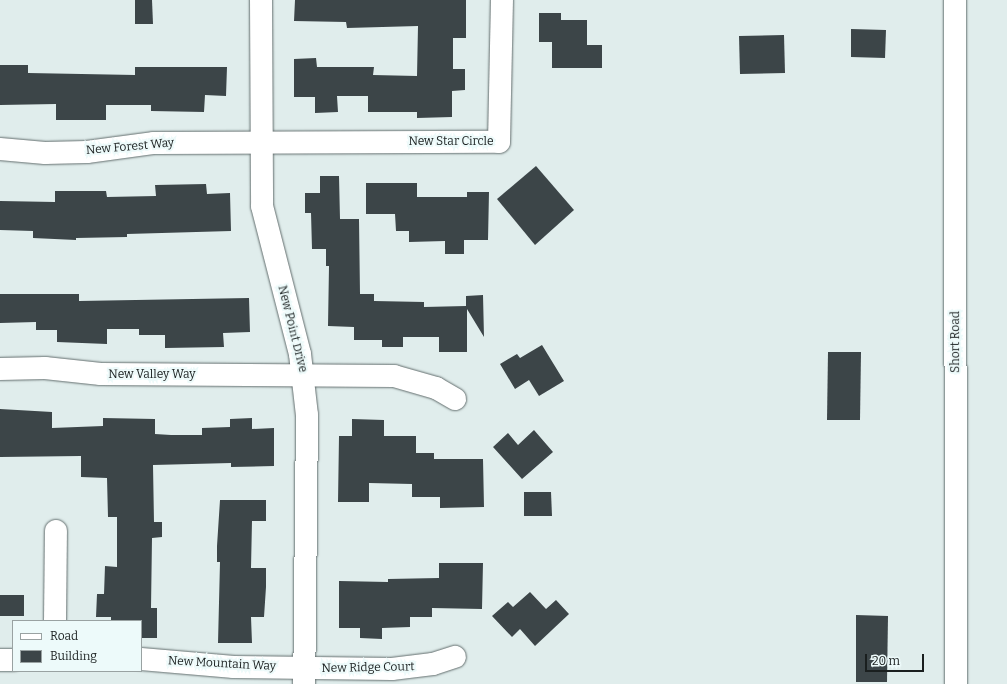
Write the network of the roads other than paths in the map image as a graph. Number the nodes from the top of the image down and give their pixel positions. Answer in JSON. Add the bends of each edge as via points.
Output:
{"nodes":[{"id":1,"x":262,"y":0,"type":"edge"},
{"id":2,"x":502,"y":0,"type":"edge"},
{"id":3,"x":955,"y":0,"type":"edge"},
{"id":4,"x":261,"y":142,"type":"junction"},
{"id":5,"x":0,"y":150,"type":"edge"},
{"id":6,"x":0,"y":369,"type":"edge"},
{"id":7,"x":304,"y":375,"type":"junction"},
{"id":8,"x":455,"y":399,"type":"dead end"},
{"id":9,"x":56,"y":531,"type":"dead end"},
{"id":10,"x":55,"y":620,"type":"edge"},
{"id":11,"x":455,"y":657,"type":"dead end"},
{"id":12,"x":142,"y":659,"type":"edge"},
{"id":13,"x":0,"y":660,"type":"edge"},
{"id":14,"x":12,"y":660,"type":"edge"},
{"id":15,"x":304,"y":676,"type":"edge"},
{"id":16,"x":956,"y":684,"type":"edge"}],
"edges":[{"from":1,"to":4,"type":"street","name":"New Point Drive"},
{"from":2,"to":4,"type":"street","name":"New Star Circle","via":[[499,142]]},
{"from":3,"to":16,"type":"street","name":"Short Road"},
{"from":4,"to":5,"type":"street","name":"New Forest Way","via":[[154,143],[87,152]]},
{"from":4,"to":7,"type":"street","name":"New Point Drive","via":[[262,206]]},
{"from":6,"to":7,"type":"street","name":"New Valley Way","via":[[45,368],[102,374]]},
{"from":7,"to":8,"type":"street","name":"New Valley Way","via":[[394,376],[436,388]]},
{"from":7,"to":15,"type":"street","name":"New Point Drive"},
{"from":9,"to":10,"type":"street"},
{"from":11,"to":15,"type":"street","name":"New Ridge Court","via":[[413,668]]},
{"from":12,"to":15,"type":"street","name":"New Mountain Way"},
{"from":13,"to":14,"type":"street"}]}
